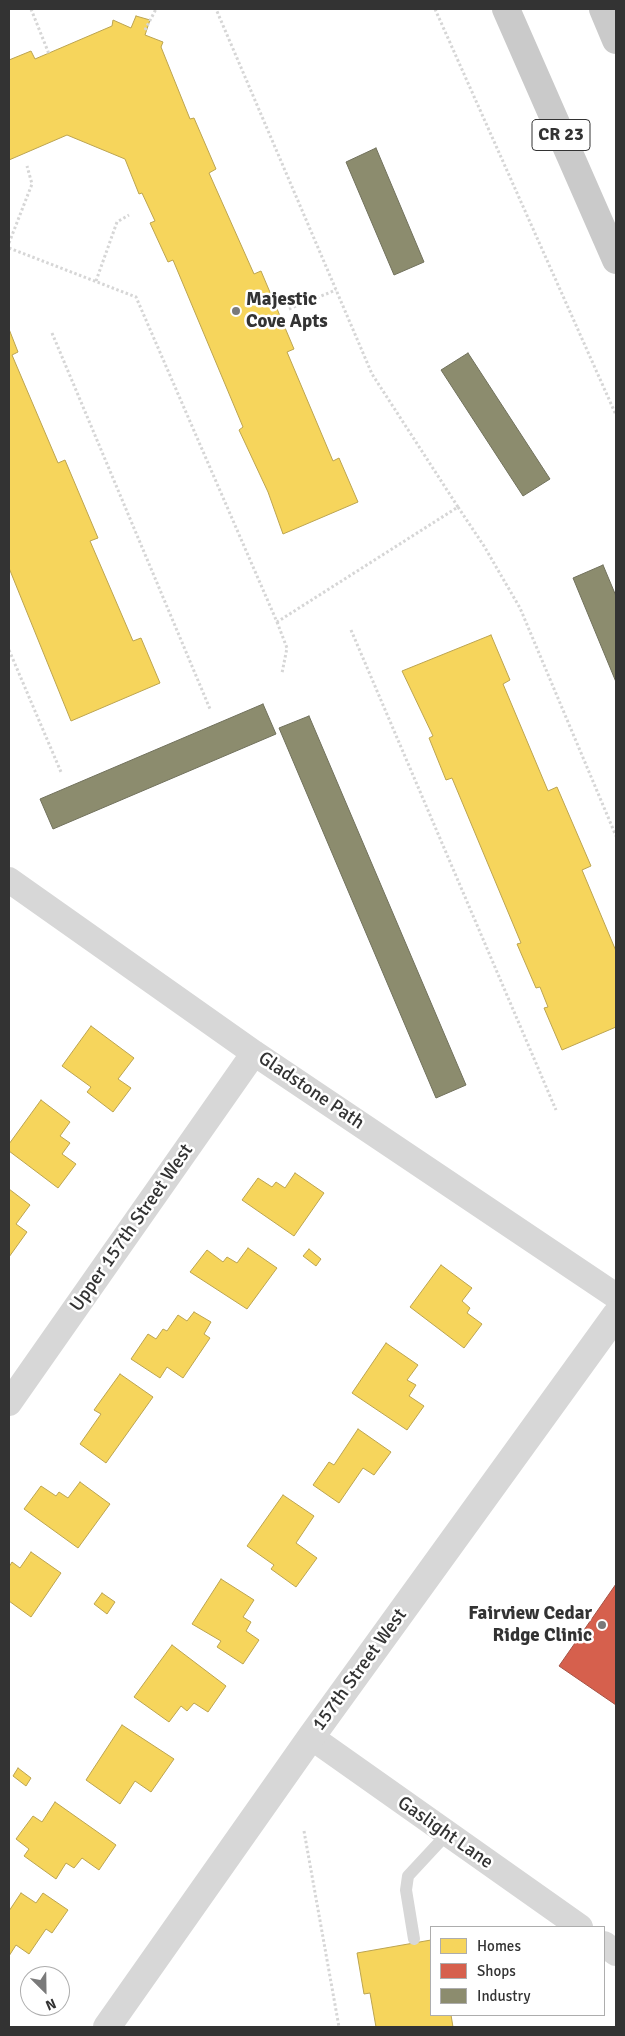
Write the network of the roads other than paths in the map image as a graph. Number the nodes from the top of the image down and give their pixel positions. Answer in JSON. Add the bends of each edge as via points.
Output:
{"nodes":[{"id":1,"x":506,"y":9,"type":"edge"},
{"id":2,"x":603,"y":9,"type":"edge"},
{"id":3,"x":616,"y":40,"type":"edge"},
{"id":4,"x":616,"y":260,"type":"edge"},
{"id":5,"x":9,"y":880,"type":"edge"},
{"id":6,"x":254,"y":1053,"type":"junction"},
{"id":7,"x":616,"y":1296,"type":"edge"},
{"id":8,"x":616,"y":1315,"type":"edge"},
{"id":9,"x":9,"y":1403,"type":"edge"},
{"id":10,"x":311,"y":1737,"type":"junction"},
{"id":11,"x":447,"y":1834,"type":"junction"},
{"id":12,"x":579,"y":1926,"type":"edge"},
{"id":13,"x":414,"y":1939,"type":"dead end"},
{"id":14,"x":605,"y":1945,"type":"edge"},
{"id":15,"x":616,"y":1953,"type":"edge"},
{"id":16,"x":107,"y":2027,"type":"edge"}],
"edges":[{"from":1,"to":4,"type":"main road","number":"CR 23"},
{"from":2,"to":3,"type":"main road"},
{"from":5,"to":6,"type":"street","name":"Gladstone Path"},
{"from":6,"to":7,"type":"street","name":"Gladstone Path"},
{"from":6,"to":9,"type":"street","name":"Upper 157th Street West"},
{"from":8,"to":10,"type":"street","name":"157th Street West"},
{"from":10,"to":11,"type":"street","name":"Gaslight Lane"},
{"from":10,"to":16,"type":"street","name":"157th Street West"},
{"from":11,"to":12,"type":"street","name":"Gaslight Lane"},
{"from":11,"to":13,"type":"lane","via":[[408,1876],[406,1890]]},
{"from":14,"to":15,"type":"street"}]}
